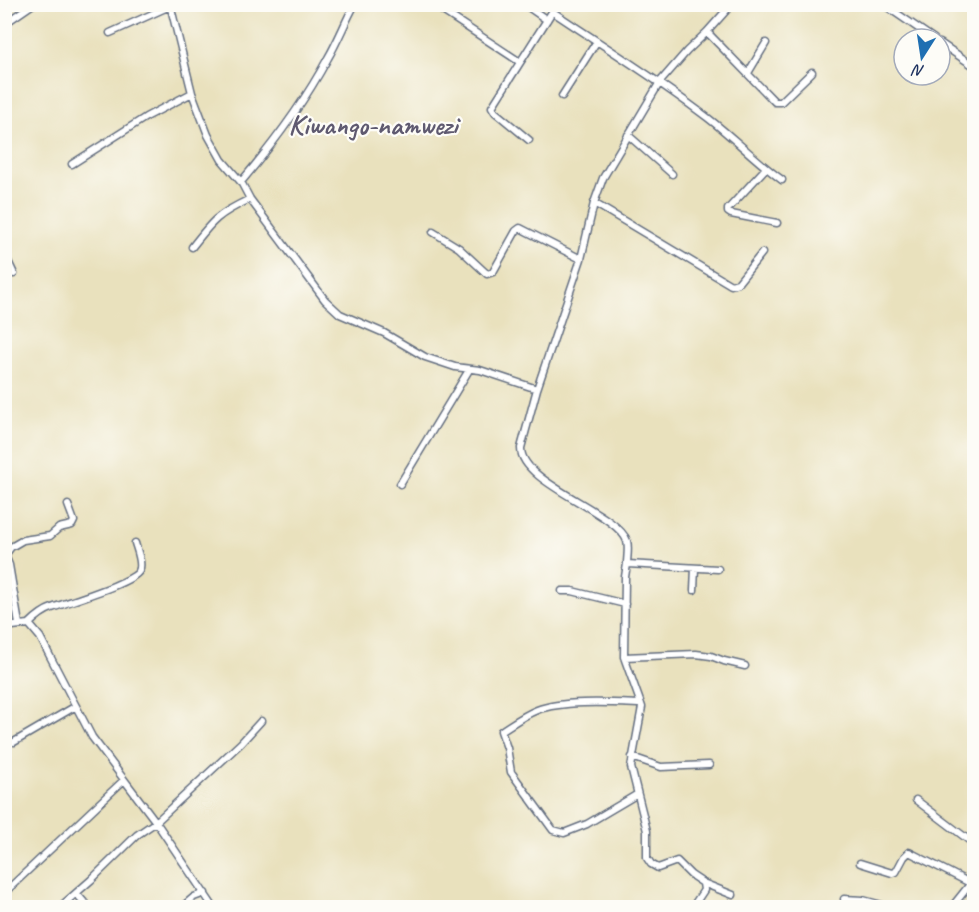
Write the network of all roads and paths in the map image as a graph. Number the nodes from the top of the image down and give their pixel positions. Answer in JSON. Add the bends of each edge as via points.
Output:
{"nodes":[{"id":1,"x":33,"y":4,"type":"edge"},
{"id":2,"x":355,"y":4,"type":"edge"},
{"id":3,"x":432,"y":4,"type":"edge"},
{"id":4,"x":524,"y":4,"type":"edge"},
{"id":5,"x":557,"y":4,"type":"edge"},
{"id":6,"x":732,"y":4,"type":"edge"},
{"id":7,"x":883,"y":4,"type":"edge"},
{"id":8,"x":170,"y":5,"type":"edge"},
{"id":9,"x":553,"y":12,"type":"junction"},
{"id":10,"x":547,"y":20,"type":"junction"},
{"id":11,"x":4,"y":24,"type":"edge"},
{"id":12,"x":917,"y":27,"type":"edge"},
{"id":13,"x":707,"y":32,"type":"junction"},
{"id":14,"x":110,"y":33,"type":"dead end"},
{"id":15,"x":597,"y":41,"type":"junction"},
{"id":16,"x":765,"y":44,"type":"dead end"},
{"id":17,"x":952,"y":51,"type":"edge"},
{"id":18,"x":520,"y":62,"type":"junction"},
{"id":19,"x":975,"y":66,"type":"edge"},
{"id":20,"x":748,"y":72,"type":"junction"},
{"id":21,"x":812,"y":72,"type":"dead end"},
{"id":22,"x":660,"y":82,"type":"junction"},
{"id":23,"x":192,"y":93,"type":"junction"},
{"id":24,"x":562,"y":96,"type":"dead end"},
{"id":25,"x":628,"y":135,"type":"junction"},
{"id":26,"x":529,"y":140,"type":"dead end"},
{"id":27,"x":72,"y":164,"type":"dead end"},
{"id":28,"x":766,"y":168,"type":"junction"},
{"id":29,"x":672,"y":174,"type":"dead end"},
{"id":30,"x":782,"y":180,"type":"dead end"},
{"id":31,"x":241,"y":182,"type":"junction"},
{"id":32,"x":250,"y":199,"type":"junction"},
{"id":33,"x":594,"y":203,"type":"junction"},
{"id":34,"x":777,"y":223,"type":"dead end"},
{"id":35,"x":433,"y":232,"type":"dead end"},
{"id":36,"x":192,"y":247,"type":"dead end"},
{"id":37,"x":4,"y":253,"type":"edge"},
{"id":38,"x":762,"y":253,"type":"dead end"},
{"id":39,"x":580,"y":259,"type":"junction"},
{"id":40,"x":14,"y":274,"type":"dead end"},
{"id":41,"x":469,"y":370,"type":"junction"},
{"id":42,"x":537,"y":389,"type":"junction"},
{"id":43,"x":400,"y":484,"type":"dead end"},
{"id":44,"x":68,"y":505,"type":"dead end"},
{"id":45,"x":135,"y":543,"type":"dead end"},
{"id":46,"x":5,"y":554,"type":"edge"},
{"id":47,"x":627,"y":564,"type":"junction"},
{"id":48,"x":695,"y":568,"type":"junction"},
{"id":49,"x":718,"y":570,"type":"dead end"},
{"id":50,"x":693,"y":590,"type":"dead end"},
{"id":51,"x":562,"y":591,"type":"dead end"},
{"id":52,"x":625,"y":604,"type":"junction"},
{"id":53,"x":19,"y":624,"type":"junction"},
{"id":54,"x":29,"y":624,"type":"junction"},
{"id":55,"x":4,"y":627,"type":"edge"},
{"id":56,"x":624,"y":657,"type":"junction"},
{"id":57,"x":745,"y":666,"type":"dead end"},
{"id":58,"x":641,"y":704,"type":"junction"},
{"id":59,"x":76,"y":706,"type":"junction"},
{"id":60,"x":261,"y":721,"type":"dead end"},
{"id":61,"x":14,"y":742,"type":"dead end"},
{"id":62,"x":632,"y":757,"type":"junction"},
{"id":63,"x":709,"y":765,"type":"dead end"},
{"id":64,"x":124,"y":780,"type":"junction"},
{"id":65,"x":636,"y":795,"type":"junction"},
{"id":66,"x":916,"y":800,"type":"dead end"},
{"id":67,"x":156,"y":822,"type":"junction"},
{"id":68,"x":975,"y":844,"type":"edge"},
{"id":69,"x":860,"y":863,"type":"dead end"},
{"id":70,"x":703,"y":882,"type":"junction"},
{"id":71,"x":973,"y":884,"type":"edge"},
{"id":72,"x":4,"y":893,"type":"edge"},
{"id":73,"x":76,"y":893,"type":"junction"},
{"id":74,"x":205,"y":893,"type":"junction"},
{"id":75,"x":733,"y":895,"type":"dead end"},
{"id":76,"x":844,"y":899,"type":"dead end"},
{"id":77,"x":975,"y":899,"type":"edge"},
{"id":78,"x":59,"y":908,"type":"edge"},
{"id":79,"x":89,"y":908,"type":"edge"},
{"id":80,"x":181,"y":908,"type":"edge"},
{"id":81,"x":214,"y":908,"type":"edge"},
{"id":82,"x":692,"y":908,"type":"edge"},
{"id":83,"x":893,"y":908,"type":"edge"},
{"id":84,"x":951,"y":908,"type":"edge"},
{"id":85,"x":969,"y":908,"type":"edge"}],
"edges":[{"from":1,"to":11,"type":"street"},
{"from":2,"to":31,"type":"street","via":[[295,113]]},
{"from":3,"to":18,"type":"street"},
{"from":4,"to":10,"type":"street"},
{"from":5,"to":9,"type":"street"},
{"from":6,"to":13,"type":"street"},
{"from":7,"to":12,"type":"street"},
{"from":8,"to":14,"type":"street"},
{"from":8,"to":23,"type":"street"},
{"from":9,"to":10,"type":"street"},
{"from":9,"to":15,"type":"street"},
{"from":10,"to":18,"type":"street"},
{"from":13,"to":20,"type":"street"},
{"from":13,"to":22,"type":"street"},
{"from":15,"to":22,"type":"street"},
{"from":15,"to":24,"type":"street"},
{"from":16,"to":20,"type":"street"},
{"from":17,"to":19,"type":"street"},
{"from":18,"to":26,"type":"street","via":[[492,107]]},
{"from":20,"to":21,"type":"street","via":[[779,103]]},
{"from":22,"to":25,"type":"street"},
{"from":22,"to":28,"type":"street"},
{"from":23,"to":27,"type":"street"},
{"from":23,"to":31,"type":"street","via":[[214,149]]},
{"from":25,"to":29,"type":"street"},
{"from":25,"to":33,"type":"street"},
{"from":28,"to":30,"type":"street"},
{"from":28,"to":34,"type":"street","via":[[728,212]]},
{"from":31,"to":32,"type":"street"},
{"from":32,"to":36,"type":"street","via":[[213,220]]},
{"from":32,"to":41,"type":"street","via":[[340,314],[425,357]]},
{"from":33,"to":38,"type":"street","via":[[731,285],[738,283]]},
{"from":33,"to":39,"type":"street"},
{"from":35,"to":39,"type":"street","via":[[459,248],[487,274],[493,272],[520,228]]},
{"from":37,"to":40,"type":"street"},
{"from":39,"to":42,"type":"street"},
{"from":41,"to":42,"type":"street"},
{"from":41,"to":43,"type":"street"},
{"from":42,"to":47,"type":"street","via":[[521,448],[522,458],[564,494],[621,533],[627,542]]},
{"from":44,"to":46,"type":"street","via":[[72,525],[59,528],[51,536],[23,540]]},
{"from":45,"to":54,"type":"street","via":[[138,573],[92,595],[51,608]]},
{"from":46,"to":53,"type":"street"},
{"from":47,"to":48,"type":"street"},
{"from":47,"to":52,"type":"street"},
{"from":48,"to":49,"type":"street"},
{"from":48,"to":50,"type":"street"},
{"from":51,"to":52,"type":"street"},
{"from":52,"to":56,"type":"street"},
{"from":53,"to":54,"type":"street"},
{"from":53,"to":55,"type":"street"},
{"from":54,"to":59,"type":"street","via":[[51,655]]},
{"from":56,"to":57,"type":"street","via":[[696,654]]},
{"from":56,"to":58,"type":"street"},
{"from":58,"to":62,"type":"street"},
{"from":58,"to":65,"type":"street","via":[[545,708],[501,731],[511,772],[553,830],[564,833],[587,824]]},
{"from":59,"to":61,"type":"street"},
{"from":59,"to":64,"type":"street","via":[[92,737]]},
{"from":60,"to":67,"type":"street"},
{"from":62,"to":63,"type":"street","via":[[661,767]]},
{"from":62,"to":65,"type":"street"},
{"from":64,"to":67,"type":"street"},
{"from":64,"to":72,"type":"street"},
{"from":65,"to":70,"type":"street","via":[[647,831],[649,862],[657,868],[677,861]]},
{"from":66,"to":68,"type":"street"},
{"from":67,"to":73,"type":"street"},
{"from":67,"to":74,"type":"street"},
{"from":69,"to":71,"type":"street","via":[[892,873],[909,852]]},
{"from":70,"to":75,"type":"street"},
{"from":70,"to":82,"type":"street","via":[[704,890]]},
{"from":71,"to":84,"type":"street"},
{"from":73,"to":78,"type":"street"},
{"from":73,"to":79,"type":"street"},
{"from":74,"to":80,"type":"street"},
{"from":74,"to":81,"type":"street"},
{"from":76,"to":83,"type":"street"},
{"from":77,"to":85,"type":"street"}]}
